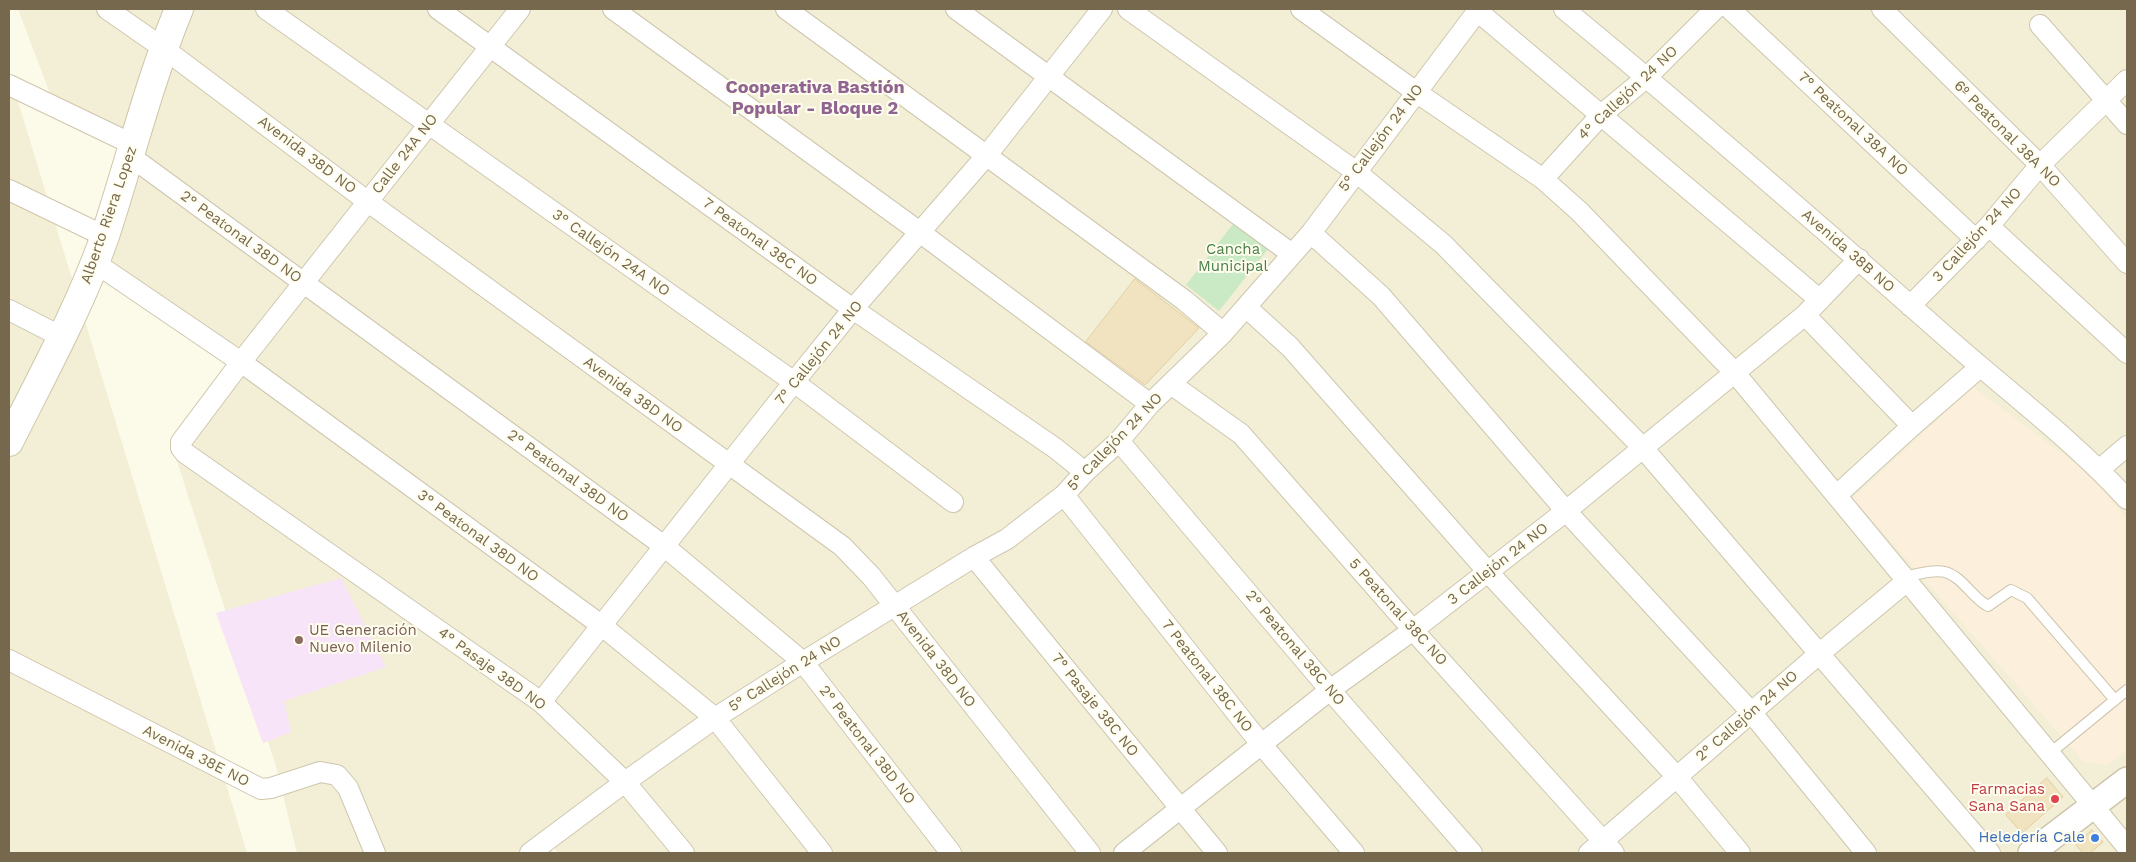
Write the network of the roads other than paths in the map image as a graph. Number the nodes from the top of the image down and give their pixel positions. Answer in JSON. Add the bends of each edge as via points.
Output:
{"nodes":[{"id":1,"x":107,"y":9,"type":"edge"},
{"id":2,"x":179,"y":9,"type":"edge"},
{"id":3,"x":266,"y":9,"type":"edge"},
{"id":4,"x":438,"y":9,"type":"edge"},
{"id":5,"x":520,"y":9,"type":"edge"},
{"id":6,"x":614,"y":9,"type":"edge"},
{"id":7,"x":786,"y":9,"type":"edge"},
{"id":8,"x":956,"y":9,"type":"edge"},
{"id":9,"x":1102,"y":9,"type":"edge"},
{"id":10,"x":1128,"y":9,"type":"edge"},
{"id":11,"x":1301,"y":9,"type":"edge"},
{"id":12,"x":1477,"y":9,"type":"edge"},
{"id":13,"x":1564,"y":9,"type":"edge"},
{"id":14,"x":1715,"y":9,"type":"edge"},
{"id":15,"x":1730,"y":9,"type":"edge"},
{"id":16,"x":1882,"y":9,"type":"edge"},
{"id":17,"x":2040,"y":25,"type":"dead end"},
{"id":18,"x":490,"y":47,"type":"junction"},
{"id":19,"x":163,"y":48,"type":"junction"},
{"id":20,"x":1049,"y":76,"type":"junction"},
{"id":21,"x":1647,"y":77,"type":"junction"},
{"id":22,"x":2127,"y":80,"type":"edge"},
{"id":23,"x":9,"y":85,"type":"edge"},
{"id":24,"x":1416,"y":92,"type":"junction"},
{"id":25,"x":2106,"y":101,"type":"junction"},
{"id":26,"x":1601,"y":115,"type":"junction"},
{"id":27,"x":428,"y":124,"type":"junction"},
{"id":28,"x":2127,"y":124,"type":"edge"},
{"id":29,"x":132,"y":151,"type":"junction"},
{"id":30,"x":987,"y":156,"type":"junction"},
{"id":31,"x":2040,"y":165,"type":"junction"},
{"id":32,"x":1355,"y":171,"type":"junction"},
{"id":33,"x":1543,"y":179,"type":"junction"},
{"id":34,"x":9,"y":190,"type":"edge"},
{"id":35,"x":368,"y":201,"type":"junction"},
{"id":36,"x":922,"y":233,"type":"junction"},
{"id":37,"x":1310,"y":233,"type":"junction"},
{"id":38,"x":1982,"y":233,"type":"junction"},
{"id":39,"x":104,"y":236,"type":"junction"},
{"id":40,"x":1292,"y":254,"type":"junction"},
{"id":41,"x":1859,"y":259,"type":"junction"},
{"id":42,"x":94,"y":262,"type":"junction"},
{"id":43,"x":2127,"y":263,"type":"edge"},
{"id":44,"x":303,"y":283,"type":"junction"},
{"id":45,"x":1820,"y":300,"type":"junction"},
{"id":46,"x":1910,"y":306,"type":"junction"},
{"id":47,"x":1246,"y":307,"type":"junction"},
{"id":48,"x":853,"y":309,"type":"junction"},
{"id":49,"x":9,"y":310,"type":"edge"},
{"id":50,"x":1805,"y":315,"type":"junction"},
{"id":51,"x":1223,"y":333,"type":"junction"},
{"id":52,"x":62,"y":337,"type":"junction"},
{"id":53,"x":2127,"y":353,"type":"edge"},
{"id":54,"x":241,"y":362,"type":"junction"},
{"id":55,"x":1980,"y":367,"type":"junction"},
{"id":56,"x":1735,"y":374,"type":"junction"},
{"id":57,"x":794,"y":382,"type":"junction"},
{"id":58,"x":1171,"y":384,"type":"junction"},
{"id":59,"x":1150,"y":404,"type":"junction"},
{"id":60,"x":1912,"y":426,"type":"junction"},
{"id":61,"x":11,"y":430,"type":"edge"},
{"id":62,"x":1119,"y":441,"type":"junction"},
{"id":63,"x":181,"y":442,"type":"joint"},
{"id":64,"x":2127,"y":446,"type":"edge"},
{"id":65,"x":1643,"y":448,"type":"junction"},
{"id":66,"x":730,"y":465,"type":"junction"},
{"id":67,"x":2100,"y":469,"type":"junction"},
{"id":68,"x":1085,"y":472,"type":"junction"},
{"id":69,"x":1064,"y":495,"type":"junction"},
{"id":70,"x":1837,"y":495,"type":"junction"},
{"id":71,"x":2127,"y":499,"type":"edge"},
{"id":72,"x":953,"y":502,"type":"dead end"},
{"id":73,"x":1566,"y":511,"type":"junction"},
{"id":74,"x":664,"y":546,"type":"junction"},
{"id":75,"x":974,"y":557,"type":"junction"},
{"id":76,"x":1488,"y":572,"type":"junction"},
{"id":77,"x":1905,"y":579,"type":"junction"},
{"id":78,"x":894,"y":607,"type":"junction"},
{"id":79,"x":601,"y":626,"type":"junction"},
{"id":80,"x":1412,"y":630,"type":"junction"},
{"id":81,"x":1820,"y":653,"type":"junction"},
{"id":82,"x":9,"y":660,"type":"edge"},
{"id":83,"x":803,"y":662,"type":"junction"},
{"id":84,"x":1330,"y":690,"type":"junction"},
{"id":85,"x":2127,"y":690,"type":"edge"},
{"id":86,"x":2115,"y":700,"type":"junction"},
{"id":87,"x":541,"y":702,"type":"junction"},
{"id":88,"x":1751,"y":712,"type":"junction"},
{"id":89,"x":715,"y":718,"type":"junction"},
{"id":90,"x":1261,"y":744,"type":"junction"},
{"id":91,"x":2049,"y":754,"type":"junction"},
{"id":92,"x":1677,"y":777,"type":"junction"},
{"id":93,"x":2127,"y":780,"type":"edge"},
{"id":94,"x":625,"y":782,"type":"junction"},
{"id":95,"x":2092,"y":807,"type":"junction"},
{"id":96,"x":1180,"y":809,"type":"junction"},
{"id":97,"x":1609,"y":847,"type":"edge"},
{"id":98,"x":2127,"y":848,"type":"edge"},
{"id":99,"x":543,"y":850,"type":"edge"},
{"id":100,"x":376,"y":853,"type":"edge"},
{"id":101,"x":684,"y":853,"type":"edge"},
{"id":102,"x":822,"y":853,"type":"edge"},
{"id":103,"x":952,"y":853,"type":"edge"},
{"id":104,"x":1090,"y":853,"type":"edge"},
{"id":105,"x":1124,"y":853,"type":"edge"},
{"id":106,"x":1217,"y":853,"type":"edge"},
{"id":107,"x":1354,"y":853,"type":"edge"},
{"id":108,"x":1472,"y":853,"type":"edge"},
{"id":109,"x":1589,"y":853,"type":"edge"},
{"id":110,"x":1740,"y":853,"type":"edge"},
{"id":111,"x":1866,"y":853,"type":"edge"},
{"id":112,"x":1990,"y":853,"type":"edge"},
{"id":113,"x":2031,"y":853,"type":"edge"}],
"edges":[{"from":1,"to":19,"type":"street","name":"Avenida 38D NO"},
{"from":2,"to":19,"type":"main road","name":"Alberto Riera Lopez"},
{"from":3,"to":27,"type":"street","name":"3° Callejón 24A NO"},
{"from":4,"to":18,"type":"street","name":"7 Peatonal 38C NO"},
{"from":5,"to":18,"type":"street","name":"Calle 24A NO"},
{"from":6,"to":36,"type":"street"},
{"from":7,"to":30,"type":"street"},
{"from":8,"to":20,"type":"street"},
{"from":9,"to":20,"type":"street","name":"7° Callejón 24 NO"},
{"from":10,"to":32,"type":"street"},
{"from":11,"to":24,"type":"street"},
{"from":12,"to":24,"type":"street","name":"5° Callejón 24 NO"},
{"from":12,"to":26,"type":"street"},
{"from":13,"to":21,"type":"street","name":"Avenida 38B NO"},
{"from":14,"to":21,"type":"street","name":"4° Callejón 24 NO"},
{"from":15,"to":38,"type":"street","name":"7° Peatonal 38A NO"},
{"from":16,"to":31,"type":"street","name":"6º Peatonal 38A NO"},
{"from":17,"to":25,"type":"street"},
{"from":18,"to":27,"type":"street","name":"Calle 24A NO"},
{"from":18,"to":48,"type":"street","name":"7 Peatonal 38C NO"},
{"from":19,"to":29,"type":"main road","name":"Alberto Riera Lopez"},
{"from":19,"to":35,"type":"street","name":"Avenida 38D NO"},
{"from":20,"to":30,"type":"street","name":"7° Callejón 24 NO"},
{"from":20,"to":40,"type":"street"},
{"from":21,"to":26,"type":"street","name":"4° Callejón 24 NO"},
{"from":21,"to":41,"type":"street","name":"Avenida 38B NO"},
{"from":22,"to":25,"type":"street","name":"3 Callejón 24 NO"},
{"from":23,"to":29,"type":"street","name":"2° Peatonal 38D NO"},
{"from":24,"to":32,"type":"street","name":"5° Callejón 24 NO"},
{"from":24,"to":33,"type":"street"},
{"from":25,"to":28,"type":"street"},
{"from":25,"to":31,"type":"street","name":"3 Callejón 24 NO"},
{"from":26,"to":33,"type":"street","name":"4° Callejón 24 NO"},
{"from":26,"to":45,"type":"street"},
{"from":27,"to":35,"type":"street","name":"Calle 24A NO"},
{"from":27,"to":57,"type":"street","name":"3° Callejón 24A NO"},
{"from":29,"to":39,"type":"main road","name":"Alberto Riera Lopez"},
{"from":29,"to":44,"type":"street","name":"2° Peatonal 38D NO"},
{"from":30,"to":36,"type":"street","name":"7° Callejón 24 NO"},
{"from":30,"to":51,"type":"street","via":[[1184,300]]},
{"from":31,"to":38,"type":"street","name":"3 Callejón 24 NO"},
{"from":31,"to":43,"type":"street","name":"6º Peatonal 38A NO"},
{"from":32,"to":37,"type":"street","name":"5° Callejón 24 NO"},
{"from":32,"to":65,"type":"street","via":[[1443,244]]},
{"from":33,"to":56,"type":"street","via":[[1579,211]]},
{"from":34,"to":39,"type":"street"},
{"from":35,"to":44,"type":"street","name":"Calle 24A NO"},
{"from":35,"to":66,"type":"street","name":"Avenida 38D NO"},
{"from":36,"to":48,"type":"street","name":"7° Callejón 24 NO"},
{"from":36,"to":59,"type":"street"},
{"from":37,"to":40,"type":"street","name":"5° Callejón 24 NO"},
{"from":37,"to":73,"type":"street","via":[[1381,296]]},
{"from":38,"to":46,"type":"street","name":"3 Callejón 24 NO"},
{"from":38,"to":53,"type":"street","name":"7° Peatonal 38A NO"},
{"from":39,"to":42,"type":"main road","name":"Alberto Riera Lopez"},
{"from":40,"to":47,"type":"street","name":"5° Callejón 24 NO"},
{"from":41,"to":45,"type":"street","name":"3 Callejón 24 NO"},
{"from":41,"to":46,"type":"street","name":"Avenida 38B NO"},
{"from":42,"to":52,"type":"main road","name":"Alberto Riera Lopez"},
{"from":42,"to":54,"type":"street","name":"3° Peatonal 38D NO"},
{"from":44,"to":54,"type":"street","name":"Calle 24A NO"},
{"from":44,"to":74,"type":"street","name":"2° Peatonal 38D NO"},
{"from":45,"to":50,"type":"street","name":"3 Callejón 24 NO"},
{"from":46,"to":55,"type":"street","name":"Avenida 38B NO"},
{"from":47,"to":51,"type":"street","name":"5° Callejón 24 NO"},
{"from":47,"to":76,"type":"street","via":[[1290,347]]},
{"from":48,"to":57,"type":"street","name":"7° Callejón 24 NO"},
{"from":48,"to":68,"type":"street","name":"7 Peatonal 38C NO"},
{"from":49,"to":52,"type":"street"},
{"from":50,"to":56,"type":"street","name":"3 Callejón 24 NO"},
{"from":50,"to":60,"type":"street"},
{"from":51,"to":58,"type":"street","name":"5° Callejón 24 NO"},
{"from":52,"to":61,"type":"main road","name":"Alberto Riera Lopez"},
{"from":54,"to":63,"type":"street","name":"Calle 24A NO"},
{"from":54,"to":79,"type":"street","name":"3° Peatonal 38D NO"},
{"from":55,"to":60,"type":"street"},
{"from":55,"to":67,"type":"street","name":"Avenida 38B NO"},
{"from":56,"to":65,"type":"street","name":"3 Callejón 24 NO"},
{"from":56,"to":70,"type":"street"},
{"from":57,"to":66,"type":"street","name":"7° Callejón 24 NO"},
{"from":57,"to":72,"type":"street","name":"3° Callejón 24A NO"},
{"from":58,"to":59,"type":"street","name":"5° Callejón 24 NO"},
{"from":58,"to":80,"type":"street","name":"5 Peatonal 38C NO","via":[[1241,434]]},
{"from":59,"to":62,"type":"street","name":"5° Callejón 24 NO"},
{"from":60,"to":70,"type":"street"},
{"from":62,"to":68,"type":"street","name":"5° Callejón 24 NO"},
{"from":62,"to":84,"type":"street","name":"2° Peatonal 38C NO"},
{"from":63,"to":87,"type":"street","name":"4° Pasaje 38D NO","via":[[185,453]]},
{"from":64,"to":67,"type":"street"},
{"from":65,"to":73,"type":"street","name":"3 Callejón 24 NO"},
{"from":65,"to":81,"type":"street"},
{"from":66,"to":74,"type":"street","name":"7° Callejón 24 NO"},
{"from":66,"to":78,"type":"street","name":"Avenida 38D NO","via":[[842,546],[871,576]]},
{"from":67,"to":71,"type":"street","name":"Avenida 38B NO"},
{"from":68,"to":69,"type":"street","name":"5° Callejón 24 NO"},
{"from":69,"to":75,"type":"street","name":"5° Callejón 24 NO","via":[[1007,539]]},
{"from":69,"to":90,"type":"street","name":"7 Peatonal 38C NO"},
{"from":70,"to":77,"type":"street"},
{"from":73,"to":76,"type":"street","name":"3 Callejón 24 NO"},
{"from":73,"to":88,"type":"street"},
{"from":74,"to":79,"type":"street","name":"7° Callejón 24 NO"},
{"from":74,"to":83,"type":"street","name":"2° Peatonal 38D NO"},
{"from":75,"to":78,"type":"street","name":"5° Callejón 24 NO"},
{"from":75,"to":96,"type":"street","name":"7° Pasaje 38C NO"},
{"from":76,"to":80,"type":"street","name":"3 Callejón 24 NO"},
{"from":76,"to":92,"type":"street"},
{"from":77,"to":81,"type":"street","name":"2° Callejón 24 NO"},
{"from":77,"to":86,"type":"lane","via":[[1946,572],[1988,606],[2012,590],[2018,592],[2027,598]]},
{"from":77,"to":91,"type":"street"},
{"from":78,"to":83,"type":"street","name":"5° Callejón 24 NO"},
{"from":78,"to":104,"type":"street","name":"Avenida 38D NO"},
{"from":79,"to":87,"type":"street","name":"7° Callejón 24 NO"},
{"from":79,"to":89,"type":"street","name":"3° Peatonal 38D NO"},
{"from":80,"to":84,"type":"street","name":"3 Callejón 24 NO"},
{"from":80,"to":97,"type":"street","name":"5 Peatonal 38C NO"},
{"from":81,"to":88,"type":"street","name":"2° Callejón 24 NO"},
{"from":81,"to":112,"type":"street"},
{"from":82,"to":100,"type":"street","name":"Avenida 38E NO","via":[[261,789],[320,772],[337,775],[348,788]]},
{"from":83,"to":89,"type":"street","name":"5° Callejón 24 NO"},
{"from":83,"to":103,"type":"street","name":"2° Peatonal 38D NO"},
{"from":84,"to":90,"type":"street","name":"3 Callejón 24 NO"},
{"from":84,"to":108,"type":"street","name":"2° Peatonal 38C NO"},
{"from":85,"to":86,"type":"lane"},
{"from":86,"to":91,"type":"lane"},
{"from":87,"to":94,"type":"street","name":"4° Pasaje 38D NO"},
{"from":88,"to":92,"type":"street","name":"2° Callejón 24 NO"},
{"from":88,"to":111,"type":"street"},
{"from":89,"to":94,"type":"street","name":"5° Callejón 24 NO"},
{"from":89,"to":102,"type":"street","name":"3° Peatonal 38D NO"},
{"from":90,"to":96,"type":"street","name":"3 Callejón 24 NO"},
{"from":90,"to":107,"type":"street","name":"7 Peatonal 38C NO"},
{"from":91,"to":95,"type":"street"},
{"from":92,"to":97,"type":"street","name":"2° Callejón 24 NO"},
{"from":92,"to":110,"type":"street"},
{"from":93,"to":95,"type":"street"},
{"from":94,"to":99,"type":"street","name":"5° Callejón 24 NO"},
{"from":94,"to":101,"type":"street","name":"4° Pasaje 38D NO"},
{"from":95,"to":98,"type":"street"},
{"from":95,"to":113,"type":"street"},
{"from":96,"to":105,"type":"street","name":"3 Callejón 24 NO"},
{"from":96,"to":106,"type":"street","name":"7° Pasaje 38C NO"},
{"from":97,"to":109,"type":"street","name":"2° Callejón 24 NO"}]}
